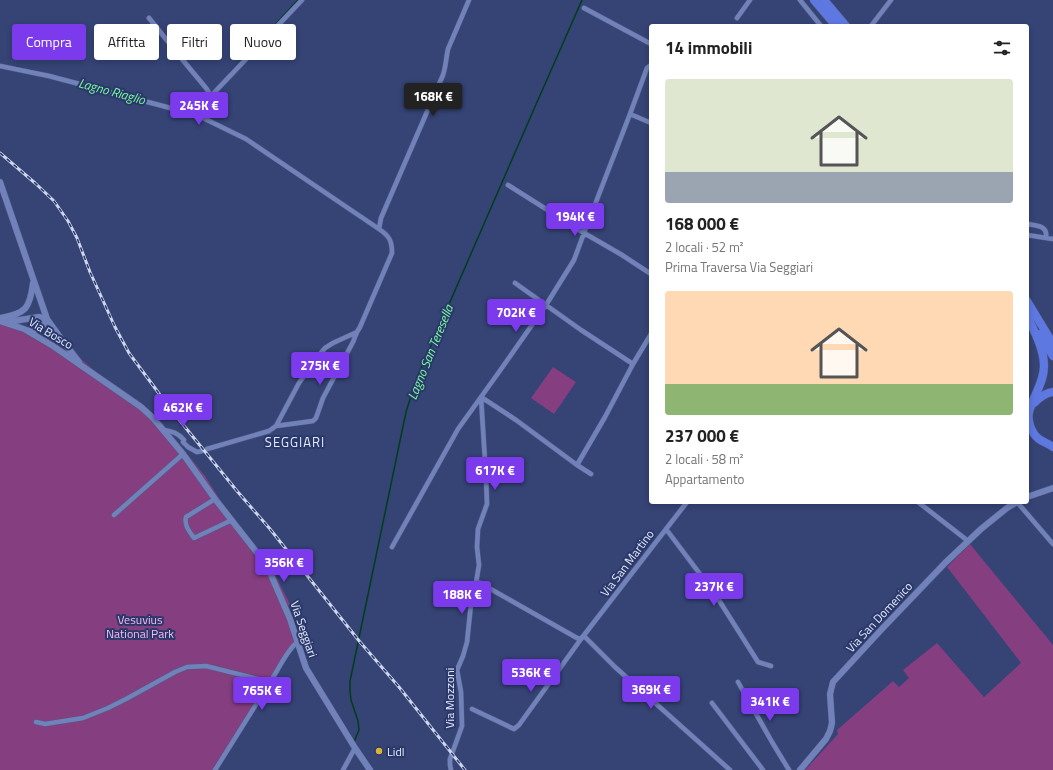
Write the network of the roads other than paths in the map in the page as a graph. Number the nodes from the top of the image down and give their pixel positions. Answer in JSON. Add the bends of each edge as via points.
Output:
{"nodes":[{"id":1,"x":302,"y":0,"type":"edge"},
{"id":2,"x":469,"y":0,"type":"edge"},
{"id":3,"x":750,"y":0,"type":"edge"},
{"id":4,"x":800,"y":0,"type":"edge"},
{"id":5,"x":814,"y":0,"type":"edge"},
{"id":6,"x":824,"y":0,"type":"edge"},
{"id":7,"x":891,"y":0,"type":"edge"},
{"id":8,"x":584,"y":8,"type":"dead end"},
{"id":9,"x":149,"y":18,"type":"dead end"},
{"id":10,"x":737,"y":18,"type":"dead end"},
{"id":11,"x":819,"y":24,"type":"edge"},
{"id":12,"x":834,"y":24,"type":"edge"},
{"id":13,"x":844,"y":24,"type":"edge"},
{"id":14,"x":873,"y":24,"type":"edge"},
{"id":15,"x":649,"y":43,"type":"edge"},
{"id":16,"x":0,"y":66,"type":"edge"},
{"id":17,"x":649,"y":67,"type":"edge"},
{"id":18,"x":211,"y":96,"type":"junction"},
{"id":19,"x":630,"y":114,"type":"junction"},
{"id":20,"x":197,"y":115,"type":"junction"},
{"id":21,"x":649,"y":122,"type":"edge"},
{"id":22,"x":0,"y":182,"type":"edge"},
{"id":23,"x":508,"y":185,"type":"dead end"},
{"id":24,"x":1029,"y":224,"type":"edge"},
{"id":25,"x":379,"y":229,"type":"junction"},
{"id":26,"x":584,"y":233,"type":"junction"},
{"id":27,"x":1029,"y":235,"type":"edge"},
{"id":28,"x":1046,"y":238,"type":"junction"},
{"id":29,"x":1053,"y":239,"type":"edge"},
{"id":30,"x":649,"y":273,"type":"edge"},
{"id":31,"x":33,"y":281,"type":"junction"},
{"id":32,"x":515,"y":283,"type":"dead end"},
{"id":33,"x":1029,"y":304,"type":"edge"},
{"id":34,"x":546,"y":305,"type":"junction"},
{"id":35,"x":1029,"y":316,"type":"edge"},
{"id":36,"x":1029,"y":318,"type":"edge"},
{"id":37,"x":47,"y":319,"type":"junction"},
{"id":38,"x":1,"y":320,"type":"edge"},
{"id":39,"x":24,"y":329,"type":"junction"},
{"id":40,"x":357,"y":332,"type":"junction"},
{"id":41,"x":649,"y":337,"type":"edge"},
{"id":42,"x":1053,"y":344,"type":"edge"},
{"id":43,"x":1053,"y":356,"type":"edge"},
{"id":44,"x":633,"y":364,"type":"junction"},
{"id":45,"x":84,"y":368,"type":"junction"},
{"id":46,"x":1053,"y":392,"type":"edge"},
{"id":47,"x":481,"y":397,"type":"junction"},
{"id":48,"x":1031,"y":406,"type":"junction"},
{"id":49,"x":276,"y":426,"type":"junction"},
{"id":50,"x":163,"y":430,"type":"junction"},
{"id":51,"x":183,"y":442,"type":"junction"},
{"id":52,"x":174,"y":443,"type":"junction"},
{"id":53,"x":1053,"y":446,"type":"edge"},
{"id":54,"x":183,"y":454,"type":"junction"},
{"id":55,"x":577,"y":465,"type":"junction"},
{"id":56,"x":591,"y":474,"type":"dead end"},
{"id":57,"x":1053,"y":488,"type":"edge"},
{"id":58,"x":1029,"y":496,"type":"edge"},
{"id":59,"x":215,"y":499,"type":"junction"},
{"id":60,"x":685,"y":504,"type":"edge"},
{"id":61,"x":921,"y":504,"type":"edge"},
{"id":62,"x":1014,"y":504,"type":"edge"},
{"id":63,"x":1019,"y":504,"type":"edge"},
{"id":64,"x":114,"y":515,"type":"dead end"},
{"id":65,"x":232,"y":520,"type":"junction"},
{"id":66,"x":666,"y":529,"type":"junction"},
{"id":67,"x":968,"y":541,"type":"junction"},
{"id":68,"x":1053,"y":544,"type":"edge"},
{"id":69,"x":392,"y":547,"type":"dead end"},
{"id":70,"x":476,"y":583,"type":"junction"},
{"id":71,"x":583,"y":638,"type":"junction"},
{"id":72,"x":297,"y":642,"type":"junction"},
{"id":73,"x":771,"y":666,"type":"dead end"},
{"id":74,"x":270,"y":682,"type":"junction"},
{"id":75,"x":738,"y":682,"type":"dead end"},
{"id":76,"x":712,"y":703,"type":"dead end"},
{"id":77,"x":472,"y":709,"type":"dead end"},
{"id":78,"x":36,"y":722,"type":"dead end"},
{"id":79,"x":355,"y":748,"type":"junction"},
{"id":80,"x":215,"y":770,"type":"edge"},
{"id":81,"x":343,"y":770,"type":"edge"},
{"id":82,"x":370,"y":770,"type":"edge"},
{"id":83,"x":452,"y":770,"type":"edge"},
{"id":84,"x":730,"y":770,"type":"edge"},
{"id":85,"x":763,"y":770,"type":"edge"},
{"id":86,"x":789,"y":770,"type":"edge"},
{"id":87,"x":800,"y":770,"type":"edge"}],
"edges":[{"from":1,"to":18,"type":"street"},
{"from":2,"to":25,"type":"street","via":[[448,49],[443,75],[381,218]]},
{"from":3,"to":10,"type":"street"},
{"from":4,"to":11,"type":"street"},
{"from":5,"to":12,"type":"highway"},
{"from":6,"to":13,"type":"highway"},
{"from":7,"to":14,"type":"street"},
{"from":8,"to":15,"type":"street"},
{"from":9,"to":18,"type":"street"},
{"from":16,"to":20,"type":"street","via":[[49,76]]},
{"from":17,"to":19,"type":"street"},
{"from":18,"to":20,"type":"street"},
{"from":19,"to":21,"type":"street"},
{"from":19,"to":26,"type":"street"},
{"from":20,"to":25,"type":"street","via":[[246,139]]},
{"from":22,"to":31,"type":"main road"},
{"from":23,"to":26,"type":"street"},
{"from":24,"to":28,"type":"street","via":[[1045,229]]},
{"from":25,"to":40,"type":"street","via":[[390,239],[392,253]]},
{"from":26,"to":30,"type":"street"},
{"from":26,"to":34,"type":"street","via":[[574,260]]},
{"from":27,"to":28,"type":"street"},
{"from":28,"to":29,"type":"street"},
{"from":31,"to":37,"type":"main road"},
{"from":31,"to":38,"type":"main road","via":[[30,302],[26,307],[18,314]]},
{"from":32,"to":34,"type":"street"},
{"from":33,"to":42,"type":"highway"},
{"from":34,"to":44,"type":"street"},
{"from":34,"to":47,"type":"street"},
{"from":35,"to":43,"type":"highway"},
{"from":36,"to":48,"type":"highway","via":[[1043,352],[1044,363],[1041,384]]},
{"from":37,"to":38,"type":"main road","name":"Via Bosco","via":[[39,317],[19,321]]},
{"from":37,"to":39,"type":"main road","via":[[40,329]]},
{"from":37,"to":45,"type":"main road","name":"Via Bosco"},
{"from":38,"to":39,"type":"main road","name":"Via Bosco"},
{"from":39,"to":45,"type":"main road","name":"Via Bosco"},
{"from":40,"to":49,"type":"street","via":[[325,348],[299,383]]},
{"from":40,"to":49,"type":"street","via":[[323,398],[316,418],[313,421]]},
{"from":41,"to":44,"type":"street"},
{"from":44,"to":55,"type":"street"},
{"from":45,"to":50,"type":"main road","name":"Via Bosco","via":[[141,408]]},
{"from":46,"to":48,"type":"highway","via":[[1041,396]]},
{"from":47,"to":55,"type":"street"},
{"from":47,"to":69,"type":"street","via":[[458,429]]},
{"from":47,"to":70,"type":"street","name":"Via Mozzoni","via":[[487,504],[478,530],[479,565]]},
{"from":48,"to":53,"type":"highway","via":[[1029,420],[1032,430],[1040,440]]},
{"from":49,"to":51,"type":"street","via":[[269,431],[197,452]]},
{"from":50,"to":51,"type":"street","via":[[174,432],[184,440]]},
{"from":50,"to":52,"type":"main road","name":"Via Bosco"},
{"from":51,"to":52,"type":"street"},
{"from":52,"to":54,"type":"main road","name":"Via Seggiari"},
{"from":54,"to":59,"type":"main road","name":"Via Seggiari"},
{"from":54,"to":64,"type":"street"},
{"from":55,"to":56,"type":"street"},
{"from":57,"to":58,"type":"main road"},
{"from":59,"to":65,"type":"main road","name":"Via Seggiari"},
{"from":59,"to":65,"type":"street","via":[[186,517],[188,530],[194,538]]},
{"from":60,"to":66,"type":"street","name":"Via San Martino"},
{"from":61,"to":67,"type":"street"},
{"from":62,"to":67,"type":"main road","name":"Via San Domenico"},
{"from":63,"to":68,"type":"street"},
{"from":65,"to":72,"type":"main road","name":"Via Seggiari","via":[[265,563],[290,619]]},
{"from":66,"to":71,"type":"street","name":"Via San Martino"},
{"from":66,"to":73,"type":"street","via":[[715,594],[758,662]]},
{"from":67,"to":87,"type":"main road","name":"Via San Domenico","via":[[833,682],[830,694],[830,731]]},
{"from":70,"to":71,"type":"street","via":[[577,638]]},
{"from":70,"to":83,"type":"street","name":"Via Mozzoni","via":[[463,656],[457,670],[461,692],[462,726],[450,759]]},
{"from":71,"to":77,"type":"street","name":"Via San Martino","via":[[514,729]]},
{"from":71,"to":84,"type":"street"},
{"from":72,"to":74,"type":"street","via":[[284,657]]},
{"from":72,"to":79,"type":"main road","name":"Via Seggiari","via":[[306,668]]},
{"from":74,"to":78,"type":"street","via":[[206,666],[187,667],[108,708],[83,718],[45,724]]},
{"from":74,"to":80,"type":"street"},
{"from":75,"to":86,"type":"street"},
{"from":76,"to":85,"type":"street"},
{"from":79,"to":81,"type":"street"},
{"from":79,"to":82,"type":"main road","name":"Via Seggiari"}]}
